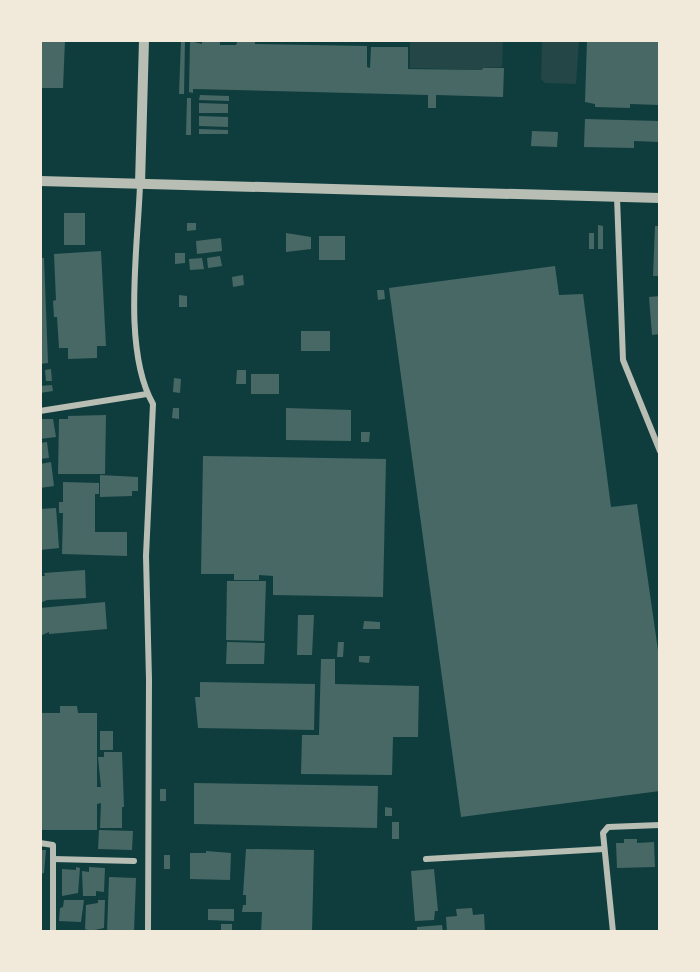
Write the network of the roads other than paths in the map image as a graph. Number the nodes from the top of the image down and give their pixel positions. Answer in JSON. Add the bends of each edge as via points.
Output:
{"nodes":[{"id":1,"x":144,"y":40,"type":"edge"},
{"id":2,"x":40,"y":181,"type":"edge"},
{"id":3,"x":141,"y":184,"type":"junction"},
{"id":4,"x":617,"y":197,"type":"junction"},
{"id":5,"x":660,"y":198,"type":"edge"},
{"id":6,"x":147,"y":394,"type":"junction"},
{"id":7,"x":40,"y":411,"type":"edge"},
{"id":8,"x":660,"y":451,"type":"edge"},
{"id":9,"x":660,"y":825,"type":"edge"},
{"id":10,"x":40,"y":843,"type":"edge"},
{"id":11,"x":604,"y":849,"type":"junction"},
{"id":12,"x":53,"y":859,"type":"junction"},
{"id":13,"x":426,"y":859,"type":"dead end"},
{"id":14,"x":134,"y":861,"type":"dead end"},
{"id":15,"x":52,"y":932,"type":"edge"},
{"id":16,"x":148,"y":932,"type":"edge"},
{"id":17,"x":613,"y":932,"type":"edge"}],
"edges":[{"from":1,"to":3,"type":"street"},
{"from":2,"to":3,"type":"street"},
{"from":3,"to":4,"type":"street"},
{"from":3,"to":6,"type":"street","via":[[134,326]]},
{"from":4,"to":5,"type":"street"},
{"from":4,"to":8,"type":"street","via":[[623,360]]},
{"from":6,"to":7,"type":"street"},
{"from":6,"to":16,"type":"street","via":[[153,404],[146,556]]},
{"from":9,"to":11,"type":"street","via":[[608,827],[603,833]]},
{"from":10,"to":12,"type":"street","via":[[53,845]]},
{"from":11,"to":13,"type":"street"},
{"from":11,"to":17,"type":"street"},
{"from":12,"to":14,"type":"street"},
{"from":12,"to":15,"type":"street"}]}
